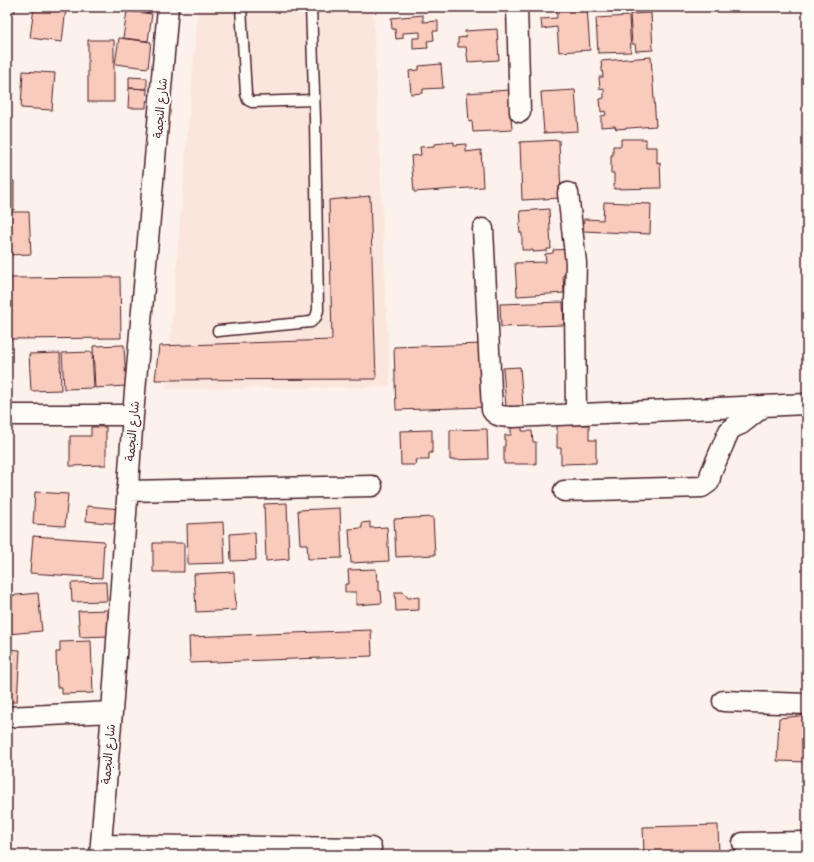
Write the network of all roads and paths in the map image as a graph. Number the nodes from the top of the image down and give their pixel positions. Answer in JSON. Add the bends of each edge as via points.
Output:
{"nodes":[{"id":1,"x":168,"y":7,"type":"edge"},
{"id":2,"x":242,"y":7,"type":"edge"},
{"id":3,"x":311,"y":7,"type":"edge"},
{"id":4,"x":517,"y":7,"type":"edge"},
{"id":5,"x":314,"y":100,"type":"junction"},
{"id":6,"x":520,"y":112,"type":"dead end"},
{"id":7,"x":568,"y":193,"type":"dead end"},
{"id":8,"x":483,"y":229,"type":"dead end"},
{"id":9,"x":218,"y":331,"type":"dead end"},
{"id":10,"x":807,"y":404,"type":"edge"},
{"id":11,"x":764,"y":406,"type":"junction"},
{"id":12,"x":576,"y":414,"type":"junction"},
{"id":13,"x":7,"y":415,"type":"edge"},
{"id":14,"x":133,"y":415,"type":"junction"},
{"id":15,"x":372,"y":486,"type":"dead end"},
{"id":16,"x":127,"y":490,"type":"junction"},
{"id":17,"x":564,"y":491,"type":"dead end"},
{"id":18,"x":723,"y":701,"type":"dead end"},
{"id":19,"x":807,"y":704,"type":"edge"},
{"id":20,"x":112,"y":712,"type":"junction"},
{"id":21,"x":7,"y":717,"type":"edge"},
{"id":22,"x":807,"y":842,"type":"edge"},
{"id":23,"x":743,"y":843,"type":"dead end"},
{"id":24,"x":370,"y":848,"type":"dead end"},
{"id":25,"x":100,"y":850,"type":"edge"}],
"edges":[{"from":1,"to":14,"type":"street","name":"شارع النجمة"},
{"from":2,"to":5,"type":"lane","via":[[248,100]]},
{"from":3,"to":5,"type":"lane"},
{"from":4,"to":6,"type":"street"},
{"from":5,"to":9,"type":"lane","via":[[318,310],[316,317],[311,322]]},
{"from":7,"to":12,"type":"street","via":[[576,263]]},
{"from":8,"to":12,"type":"street","via":[[492,410],[499,415],[513,417]]},
{"from":10,"to":11,"type":"street"},
{"from":11,"to":12,"type":"street"},
{"from":11,"to":17,"type":"street","via":[[729,431],[709,482],[702,487]]},
{"from":13,"to":14,"type":"street"},
{"from":14,"to":16,"type":"street","name":"شارع النجمة"},
{"from":15,"to":16,"type":"street"},
{"from":16,"to":20,"type":"street","name":"شارع النجمة"},
{"from":18,"to":19,"type":"street"},
{"from":20,"to":21,"type":"street"},
{"from":20,"to":25,"type":"street","name":"شارع النجمة"},
{"from":22,"to":23,"type":"street"},
{"from":24,"to":25,"type":"street"}]}
